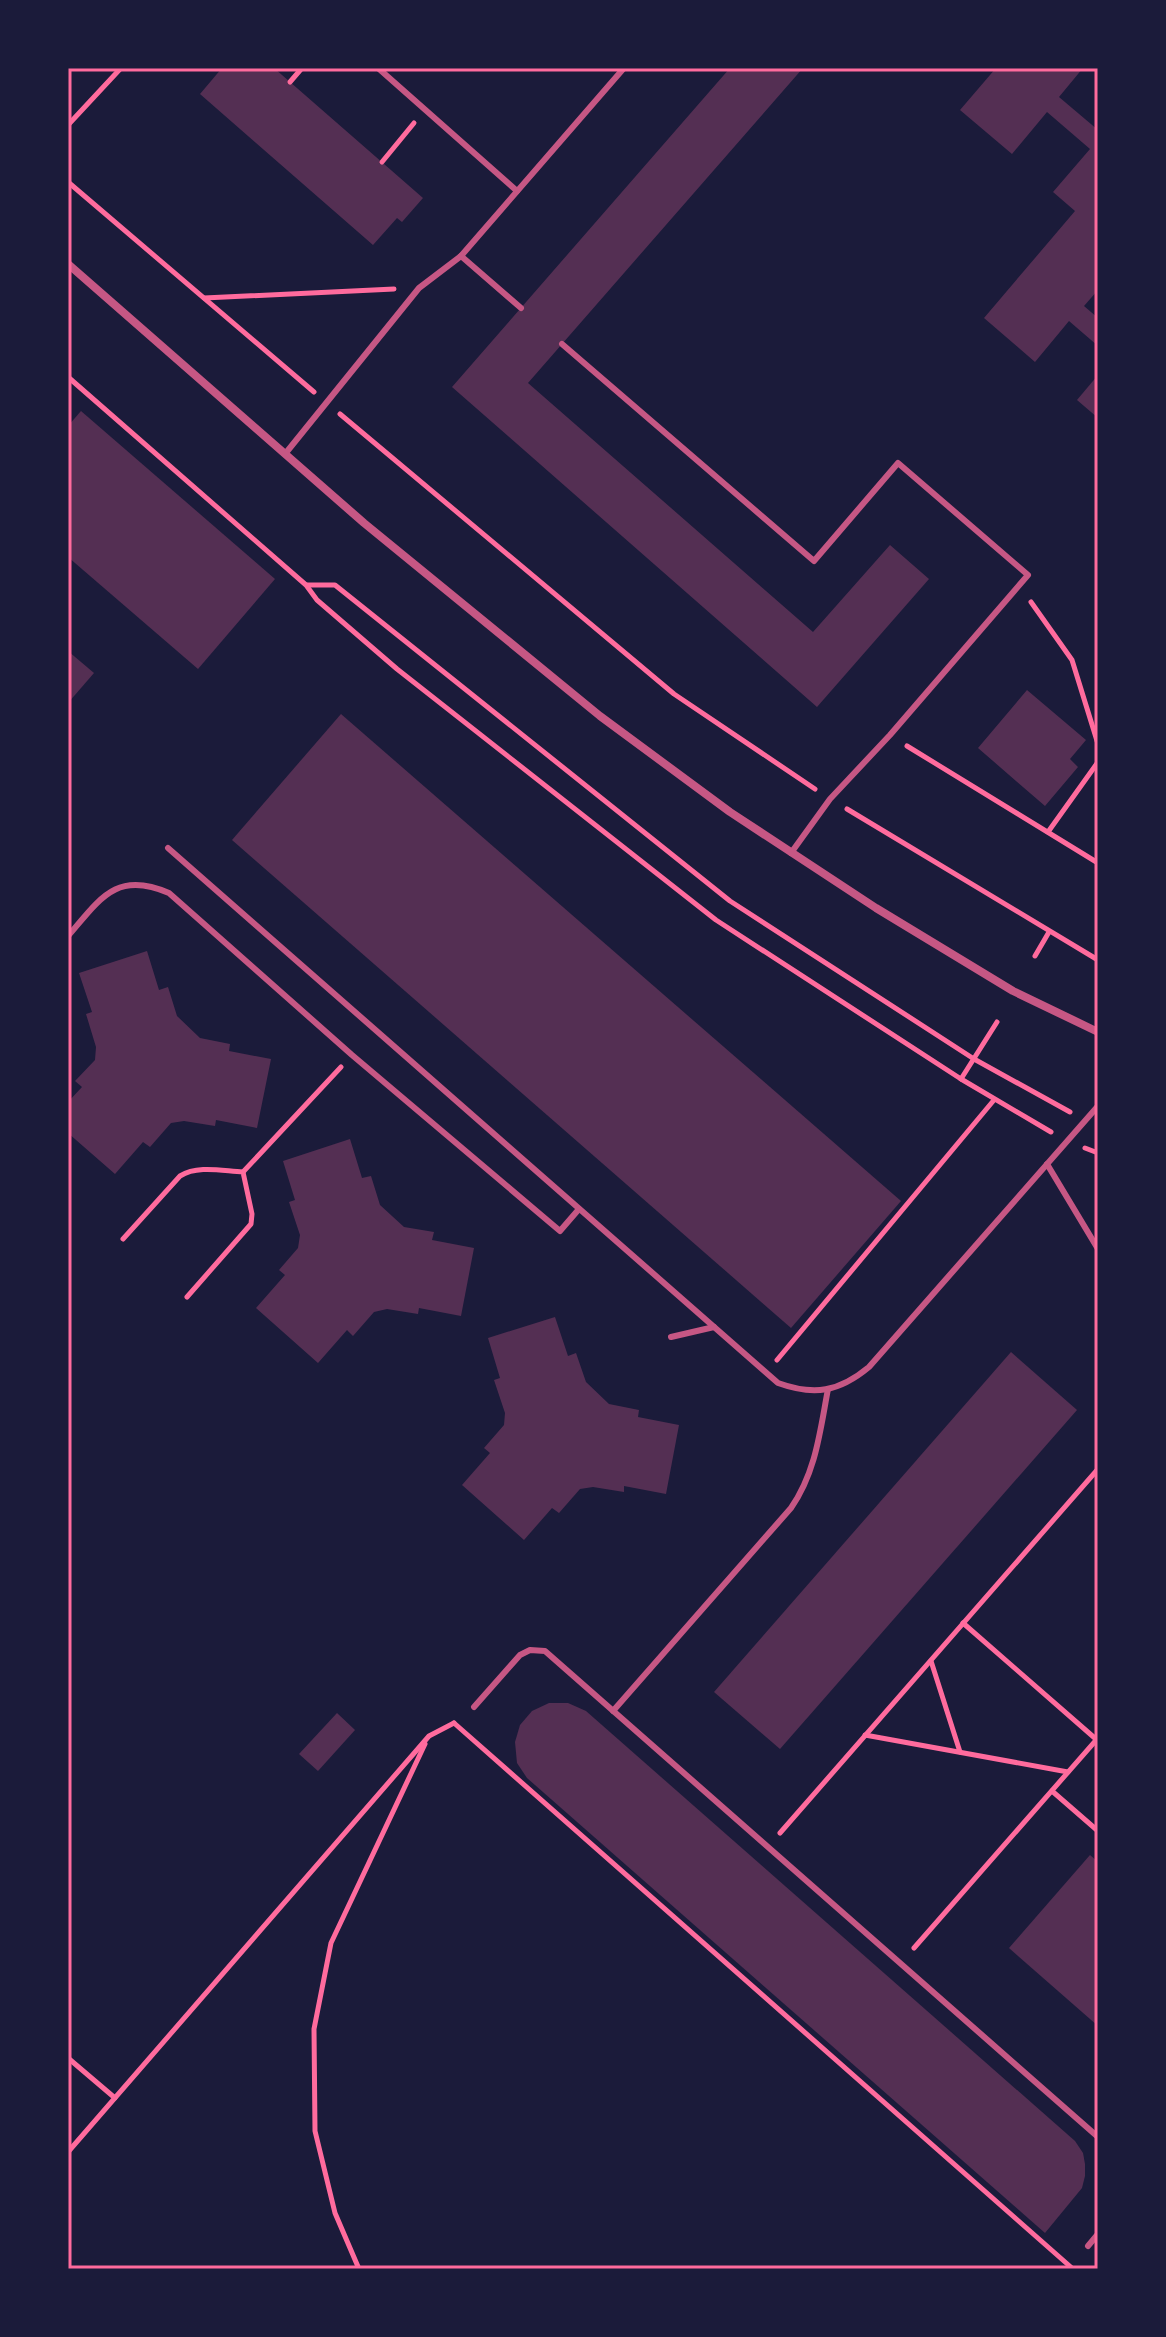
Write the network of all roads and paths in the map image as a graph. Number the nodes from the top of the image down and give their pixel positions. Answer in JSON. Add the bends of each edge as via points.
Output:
{"nodes":[{"id":1,"x":121,"y":68,"type":"edge"},
{"id":2,"x":302,"y":68,"type":"edge"},
{"id":3,"x":378,"y":68,"type":"edge"},
{"id":4,"x":624,"y":68,"type":"edge"},
{"id":5,"x":290,"y":82,"type":"dead end"},
{"id":6,"x":425,"y":110,"type":"junction"},
{"id":7,"x":68,"y":125,"type":"edge"},
{"id":8,"x":382,"y":162,"type":"dead end"},
{"id":9,"x":68,"y":182,"type":"edge"},
{"id":10,"x":517,"y":191,"type":"junction"},
{"id":11,"x":461,"y":256,"type":"junction"},
{"id":12,"x":68,"y":264,"type":"edge"},
{"id":13,"x":419,"y":288,"type":"junction"},
{"id":14,"x":203,"y":298,"type":"junction"},
{"id":15,"x":521,"y":308,"type":"dead end"},
{"id":16,"x":562,"y":344,"type":"dead end"},
{"id":17,"x":68,"y":377,"type":"edge"},
{"id":18,"x":327,"y":403,"type":"junction"},
{"id":19,"x":285,"y":454,"type":"junction"},
{"id":20,"x":306,"y":585,"type":"junction"},
{"id":21,"x":1019,"y":585,"type":"junction"},
{"id":22,"x":890,"y":735,"type":"junction"},
{"id":23,"x":1098,"y":744,"type":"edge"},
{"id":24,"x":1098,"y":762,"type":"edge"},
{"id":25,"x":830,"y":799,"type":"junction"},
{"id":26,"x":1048,"y":832,"type":"junction"},
{"id":27,"x":168,"y":848,"type":"dead end"},
{"id":28,"x":791,"y":853,"type":"junction"},
{"id":29,"x":1098,"y":863,"type":"edge"},
{"id":30,"x":1049,"y":932,"type":"junction"},
{"id":31,"x":68,"y":936,"type":"edge"},
{"id":32,"x":1035,"y":956,"type":"dead end"},
{"id":33,"x":1098,"y":960,"type":"edge"},
{"id":34,"x":997,"y":1022,"type":"dead end"},
{"id":35,"x":1097,"y":1031,"type":"edge"},
{"id":36,"x":352,"y":1055,"type":"junction"},
{"id":37,"x":974,"y":1059,"type":"junction"},
{"id":38,"x":961,"y":1079,"type":"junction"},
{"id":39,"x":994,"y":1100,"type":"junction"},
{"id":40,"x":1098,"y":1106,"type":"edge"},
{"id":41,"x":1086,"y":1120,"type":"junction"},
{"id":42,"x":1067,"y":1141,"type":"junction"},
{"id":43,"x":1098,"y":1153,"type":"edge"},
{"id":44,"x":1047,"y":1164,"type":"junction"},
{"id":45,"x":243,"y":1172,"type":"junction"},
{"id":46,"x":579,"y":1209,"type":"junction"},
{"id":47,"x":123,"y":1239,"type":"dead end"},
{"id":48,"x":1098,"y":1249,"type":"edge"},
{"id":49,"x":187,"y":1297,"type":"dead end"},
{"id":50,"x":714,"y":1327,"type":"junction"},
{"id":51,"x":671,"y":1337,"type":"dead end"},
{"id":52,"x":766,"y":1373,"type":"junction"},
{"id":53,"x":828,"y":1389,"type":"junction"},
{"id":54,"x":1098,"y":1469,"type":"edge"},
{"id":55,"x":963,"y":1623,"type":"junction"},
{"id":56,"x":931,"y":1660,"type":"junction"},
{"id":57,"x":474,"y":1707,"type":"dead end"},
{"id":58,"x":613,"y":1711,"type":"junction"},
{"id":59,"x":463,"y":1718,"type":"dead end"},
{"id":60,"x":454,"y":1723,"type":"junction"},
{"id":61,"x":865,"y":1735,"type":"junction"},
{"id":62,"x":429,"y":1736,"type":"junction"},
{"id":63,"x":1097,"y":1739,"type":"edge"},
{"id":64,"x":960,"y":1752,"type":"junction"},
{"id":65,"x":1069,"y":1772,"type":"junction"},
{"id":66,"x":1052,"y":1791,"type":"junction"},
{"id":67,"x":1098,"y":1831,"type":"edge"},
{"id":68,"x":767,"y":1846,"type":"junction"},
{"id":69,"x":901,"y":1964,"type":"junction"},
{"id":70,"x":68,"y":2058,"type":"edge"},
{"id":71,"x":115,"y":2098,"type":"junction"},
{"id":72,"x":1098,"y":2137,"type":"edge"},
{"id":73,"x":68,"y":2152,"type":"edge"},
{"id":74,"x":1098,"y":2234,"type":"edge"},
{"id":75,"x":1088,"y":2246,"type":"dead end"},
{"id":76,"x":359,"y":2269,"type":"edge"},
{"id":77,"x":1073,"y":2269,"type":"edge"}],
"edges":[{"from":1,"to":7,"type":"path"},
{"from":2,"to":5,"type":"path"},
{"from":3,"to":6,"type":"lane"},
{"from":4,"to":10,"type":"lane"},
{"from":6,"to":8,"type":"path"},
{"from":6,"to":10,"type":"lane"},
{"from":9,"to":14,"type":"path"},
{"from":10,"to":11,"type":"lane"},
{"from":11,"to":13,"type":"lane"},
{"from":11,"to":15,"type":"lane"},
{"from":12,"to":19,"type":"street"},
{"from":13,"to":14,"type":"path"},
{"from":13,"to":18,"type":"lane"},
{"from":14,"to":18,"type":"path"},
{"from":16,"to":21,"type":"lane","via":[[814,561],[898,463],[1028,575]]},
{"from":17,"to":20,"type":"path"},
{"from":18,"to":19,"type":"lane"},
{"from":18,"to":25,"type":"path","via":[[674,694]]},
{"from":19,"to":28,"type":"street","via":[[600,716]]},
{"from":20,"to":37,"type":"path","via":[[335,585],[730,901]]},
{"from":20,"to":38,"type":"path","via":[[397,669],[716,920]]},
{"from":21,"to":22,"type":"lane"},
{"from":21,"to":23,"type":"path","via":[[1072,660]]},
{"from":22,"to":25,"type":"lane"},
{"from":22,"to":26,"type":"path"},
{"from":24,"to":26,"type":"path"},
{"from":25,"to":28,"type":"lane"},
{"from":25,"to":30,"type":"path"},
{"from":26,"to":29,"type":"path"},
{"from":27,"to":46,"type":"lane"},
{"from":28,"to":35,"type":"street","via":[[1013,991]]},
{"from":30,"to":32,"type":"path"},
{"from":30,"to":33,"type":"path"},
{"from":31,"to":36,"type":"lane","via":[[112,890],[151,885],[169,893]]},
{"from":34,"to":37,"type":"path"},
{"from":36,"to":45,"type":"path"},
{"from":36,"to":46,"type":"lane","via":[[560,1231]]},
{"from":37,"to":38,"type":"path"},
{"from":37,"to":41,"type":"path"},
{"from":38,"to":39,"type":"path"},
{"from":39,"to":42,"type":"path"},
{"from":39,"to":52,"type":"path"},
{"from":40,"to":41,"type":"lane"},
{"from":41,"to":42,"type":"lane"},
{"from":42,"to":43,"type":"path"},
{"from":42,"to":44,"type":"lane"},
{"from":44,"to":48,"type":"lane"},
{"from":44,"to":53,"type":"lane","via":[[869,1367]]},
{"from":45,"to":47,"type":"path","via":[[187,1172]]},
{"from":45,"to":49,"type":"path","via":[[251,1224]]},
{"from":46,"to":50,"type":"lane"},
{"from":50,"to":51,"type":"lane"},
{"from":50,"to":52,"type":"lane"},
{"from":52,"to":53,"type":"lane","via":[[795,1389]]},
{"from":53,"to":58,"type":"lane","via":[[813,1468],[802,1493]]},
{"from":54,"to":55,"type":"path"},
{"from":55,"to":56,"type":"path"},
{"from":55,"to":63,"type":"path"},
{"from":56,"to":61,"type":"path"},
{"from":56,"to":64,"type":"path"},
{"from":57,"to":58,"type":"lane","via":[[520,1655],[538,1649]]},
{"from":58,"to":68,"type":"lane"},
{"from":59,"to":60,"type":"path"},
{"from":60,"to":62,"type":"path"},
{"from":60,"to":77,"type":"path"},
{"from":61,"to":64,"type":"path"},
{"from":61,"to":68,"type":"path"},
{"from":62,"to":71,"type":"path"},
{"from":62,"to":76,"type":"path","via":[[331,1943],[314,2029],[315,2131],[335,2213]]},
{"from":63,"to":65,"type":"path"},
{"from":64,"to":65,"type":"path"},
{"from":65,"to":66,"type":"path"},
{"from":66,"to":67,"type":"path"},
{"from":66,"to":69,"type":"path"},
{"from":68,"to":69,"type":"lane"},
{"from":69,"to":72,"type":"lane"},
{"from":70,"to":71,"type":"path"},
{"from":71,"to":73,"type":"path"},
{"from":74,"to":75,"type":"lane"}]}
